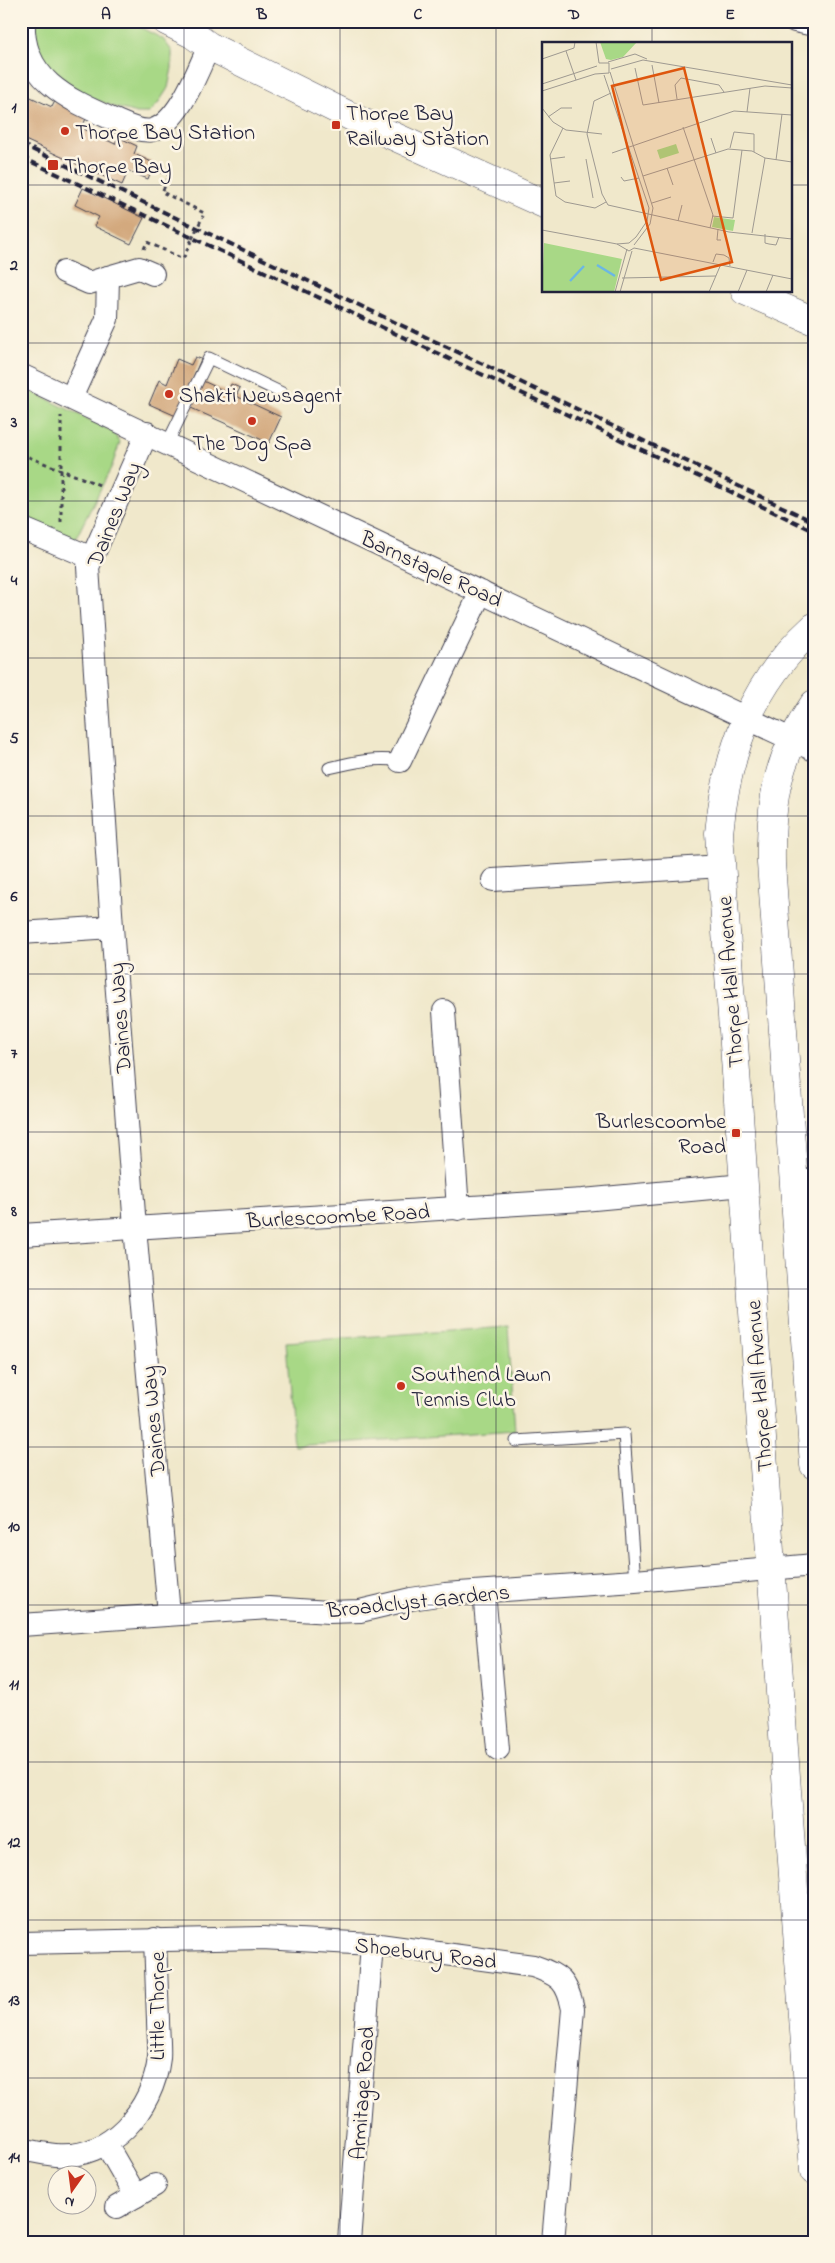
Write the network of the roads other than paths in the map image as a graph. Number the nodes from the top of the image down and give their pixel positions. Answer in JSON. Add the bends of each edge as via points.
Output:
{"nodes":[{"id":1,"x":24,"y":21,"type":"edge"},
{"id":2,"x":166,"y":21,"type":"edge"},
{"id":3,"x":795,"y":21,"type":"edge"},
{"id":4,"x":814,"y":25,"type":"edge"},
{"id":5,"x":209,"y":46,"type":"junction"},
{"id":6,"x":542,"y":203,"type":"edge"},
{"id":7,"x":64,"y":272,"type":"dead end"},
{"id":8,"x":153,"y":274,"type":"dead end"},
{"id":9,"x":108,"y":278,"type":"junction"},
{"id":10,"x":747,"y":292,"type":"edge"},
{"id":11,"x":814,"y":321,"type":"edge"},
{"id":12,"x":21,"y":375,"type":"edge"},
{"id":13,"x":282,"y":393,"type":"dead end"},
{"id":14,"x":71,"y":398,"type":"junction"},
{"id":15,"x":147,"y":432,"type":"junction"},
{"id":16,"x":168,"y":442,"type":"junction"},
{"id":17,"x":21,"y":528,"type":"edge"},
{"id":18,"x":92,"y":558,"type":"junction"},
{"id":19,"x":481,"y":592,"type":"junction"},
{"id":20,"x":814,"y":627,"type":"edge"},
{"id":21,"x":814,"y":704,"type":"edge"},
{"id":22,"x":747,"y":717,"type":"junction"},
{"id":23,"x":803,"y":745,"type":"edge"},
{"id":24,"x":400,"y":762,"type":"joint"},
{"id":25,"x":329,"y":768,"type":"dead end"},
{"id":26,"x":722,"y":866,"type":"junction"},
{"id":27,"x":492,"y":880,"type":"dead end"},
{"id":28,"x":112,"y":927,"type":"junction"},
{"id":29,"x":21,"y":933,"type":"edge"},
{"id":30,"x":444,"y":1012,"type":"dead end"},
{"id":31,"x":804,"y":1180,"type":"edge"},
{"id":32,"x":744,"y":1185,"type":"junction"},
{"id":33,"x":458,"y":1208,"type":"junction"},
{"id":34,"x":135,"y":1227,"type":"junction"},
{"id":35,"x":21,"y":1236,"type":"edge"},
{"id":36,"x":516,"y":1441,"type":"dead end"},
{"id":37,"x":814,"y":1465,"type":"edge"},
{"id":38,"x":814,"y":1565,"type":"edge"},
{"id":39,"x":770,"y":1570,"type":"junction"},
{"id":40,"x":635,"y":1581,"type":"junction"},
{"id":41,"x":484,"y":1592,"type":"junction"},
{"id":42,"x":169,"y":1614,"type":"junction"},
{"id":43,"x":21,"y":1625,"type":"edge"},
{"id":44,"x":498,"y":1749,"type":"dead end"},
{"id":45,"x":155,"y":1939,"type":"junction"},
{"id":46,"x":21,"y":1943,"type":"edge"},
{"id":47,"x":372,"y":1944,"type":"junction"},
{"id":48,"x":806,"y":1946,"type":"edge"},
{"id":49,"x":106,"y":2144,"type":"junction"},
{"id":50,"x":21,"y":2149,"type":"edge"},
{"id":51,"x":814,"y":2171,"type":"edge"},
{"id":52,"x":155,"y":2184,"type":"dead end"},
{"id":53,"x":136,"y":2196,"type":"junction"},
{"id":54,"x":117,"y":2207,"type":"dead end"},
{"id":55,"x":349,"y":2242,"type":"edge"},
{"id":56,"x":552,"y":2242,"type":"edge"}],
"edges":[{"from":1,"to":5,"type":"street","via":[[26,52],[53,89],[134,128],[151,130],[166,122],[179,106]]},
{"from":2,"to":5,"type":"street"},
{"from":3,"to":4,"type":"street"},
{"from":5,"to":6,"type":"street","via":[[360,121]]},
{"from":7,"to":9,"type":"street","via":[[90,283]]},
{"from":8,"to":9,"type":"street","via":[[139,268]]},
{"from":9,"to":14,"type":"street","via":[[107,319]]},
{"from":10,"to":11,"type":"street"},
{"from":12,"to":14,"type":"street","name":"Barnstaple Road"},
{"from":13,"to":16,"type":"lane","via":[[208,358]]},
{"from":14,"to":15,"type":"street","name":"Barnstaple Road"},
{"from":15,"to":16,"type":"street","name":"Barnstaple Road"},
{"from":15,"to":18,"type":"street","name":"Daines Way"},
{"from":16,"to":19,"type":"street","name":"Barnstaple Road"},
{"from":17,"to":18,"type":"street"},
{"from":18,"to":28,"type":"street","name":"Daines Way","via":[[88,578]]},
{"from":19,"to":22,"type":"street","name":"Barnstaple Road"},
{"from":19,"to":24,"type":"street"},
{"from":20,"to":22,"type":"street","name":"Thorpe Hall Avenue","via":[[778,666]]},
{"from":21,"to":23,"type":"street"},
{"from":22,"to":23,"type":"street","name":"Barnstaple Road"},
{"from":22,"to":26,"type":"street","name":"Thorpe Hall Avenue","via":[[730,764],[721,812]]},
{"from":23,"to":31,"type":"street","via":[[777,780],[770,819],[770,862]]},
{"from":24,"to":25,"type":"lane","via":[[383,758],[364,759]]},
{"from":26,"to":27,"type":"street"},
{"from":26,"to":32,"type":"street","name":"Thorpe Hall Avenue"},
{"from":28,"to":29,"type":"street"},
{"from":28,"to":34,"type":"street","name":"Daines Way"},
{"from":30,"to":33,"type":"street"},
{"from":31,"to":37,"type":"street"},
{"from":32,"to":33,"type":"street","name":"Burlescoombe Road"},
{"from":32,"to":39,"type":"street","name":"Thorpe Hall Avenue"},
{"from":33,"to":34,"type":"street","name":"Burlescoombe Road"},
{"from":34,"to":35,"type":"street","name":"Burlescoombe Road"},
{"from":34,"to":42,"type":"street","name":"Daines Way"},
{"from":36,"to":40,"type":"lane","via":[[624,1434]]},
{"from":38,"to":39,"type":"street","name":"Broadclyst Gardens"},
{"from":39,"to":40,"type":"street","name":"Broadclyst Gardens"},
{"from":39,"to":48,"type":"street","name":"Thorpe Hall Avenue"},
{"from":40,"to":41,"type":"street","name":"Broadclyst Gardens"},
{"from":41,"to":42,"type":"street","name":"Broadclyst Gardens","via":[[411,1599],[360,1611],[269,1608]]},
{"from":41,"to":44,"type":"street"},
{"from":42,"to":43,"type":"street","name":"Broadclyst Gardens"},
{"from":45,"to":46,"type":"street","name":"Shoebury Road"},
{"from":45,"to":47,"type":"street","name":"Shoebury Road","via":[[262,1938]]},
{"from":45,"to":49,"type":"street","name":"Little Thorpe","via":[[159,2058],[145,2102],[132,2122]]},
{"from":47,"to":55,"type":"street","name":"Armitage Road"},
{"from":47,"to":56,"type":"street","name":"Shoebury Road","via":[[533,1966],[561,1979],[569,1991],[573,2008]]},
{"from":48,"to":51,"type":"street","name":"Thorpe Hall Avenue"},
{"from":49,"to":50,"type":"street","name":"Little Thorpe","via":[[77,2154],[56,2156]]},
{"from":49,"to":53,"type":"street"},
{"from":52,"to":53,"type":"street"},
{"from":53,"to":54,"type":"street"}]}
